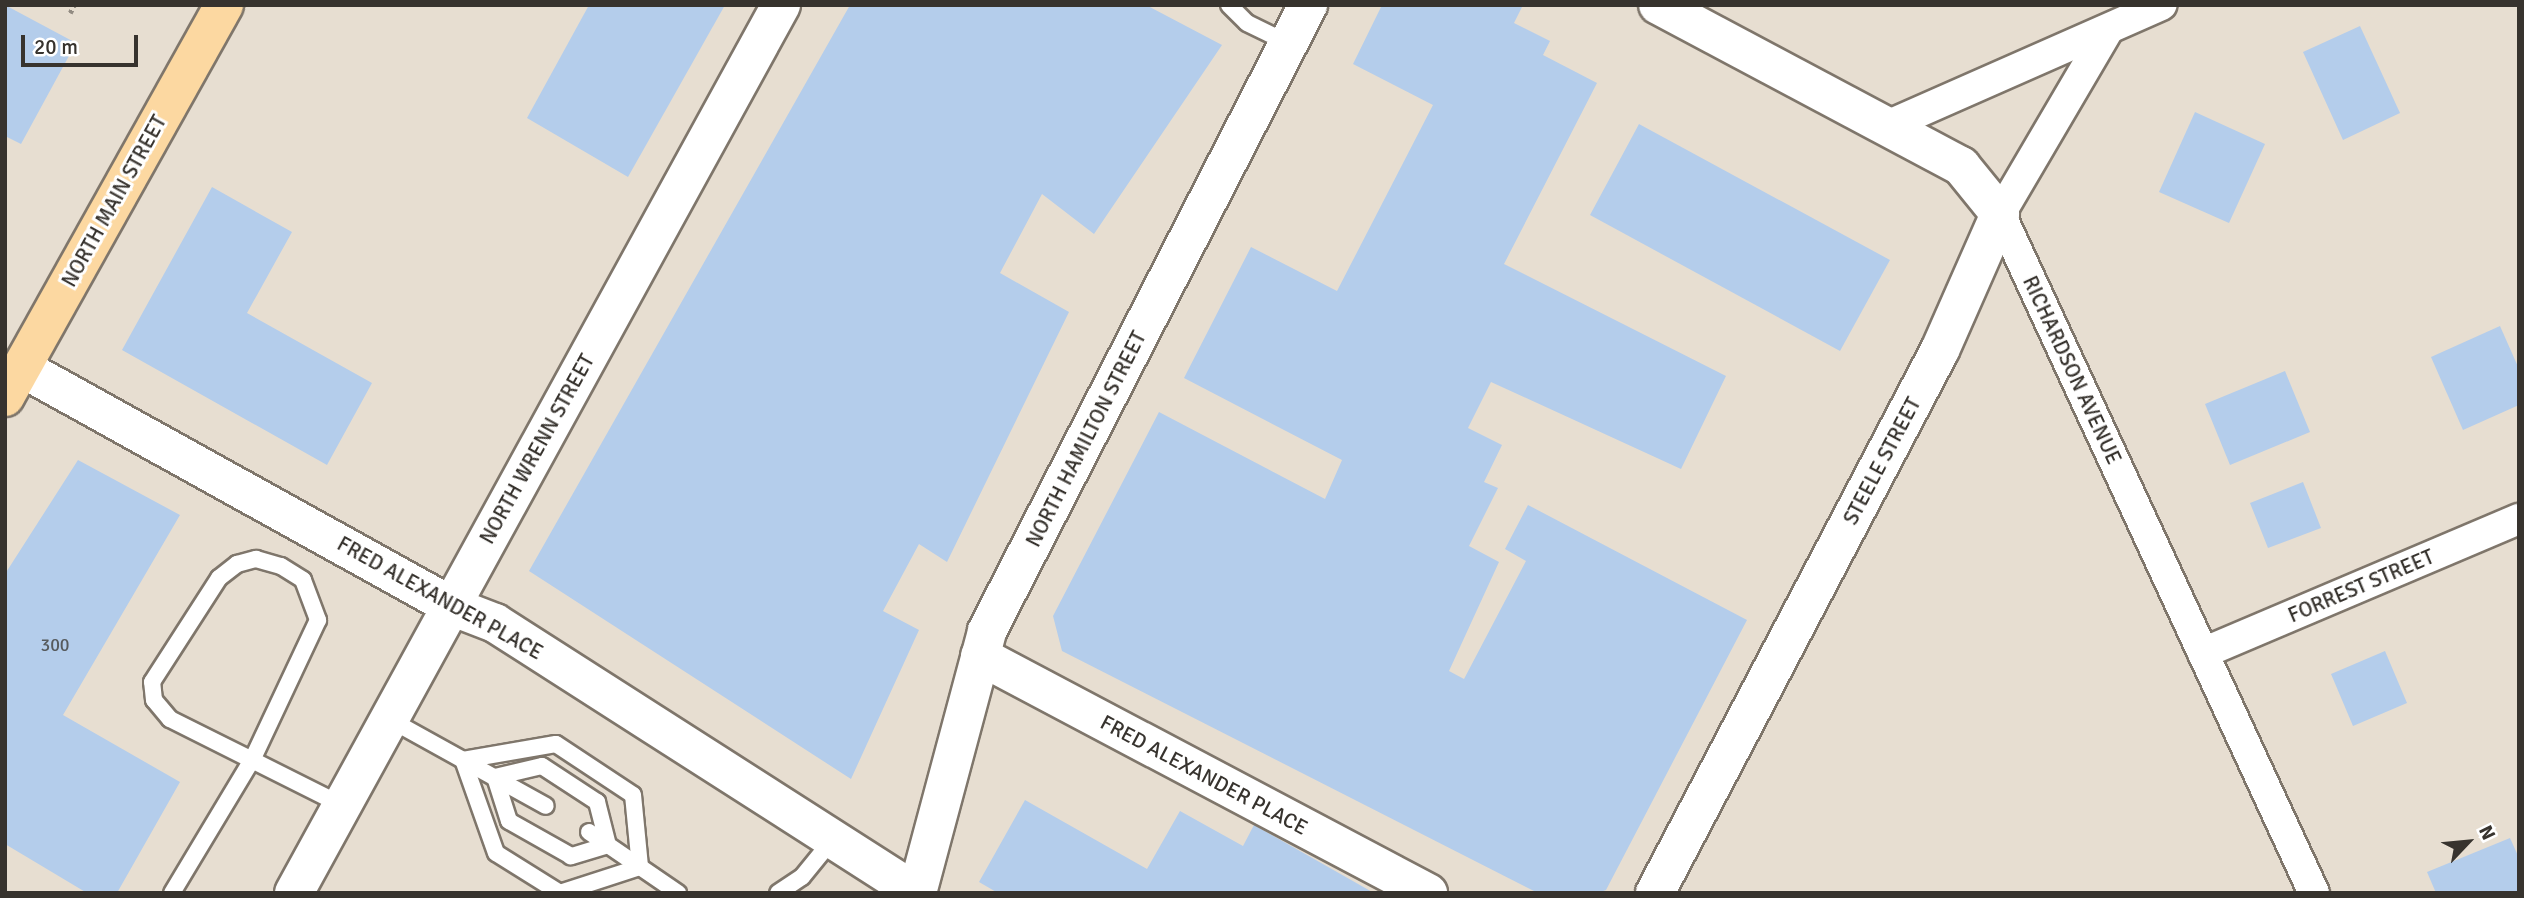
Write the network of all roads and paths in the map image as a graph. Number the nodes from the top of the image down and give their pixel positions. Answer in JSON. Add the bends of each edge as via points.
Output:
{"nodes":[{"id":1,"x":74,"y":5,"type":"edge"},
{"id":2,"x":224,"y":5,"type":"edge"},
{"id":3,"x":781,"y":5,"type":"edge"},
{"id":4,"x":1229,"y":5,"type":"edge"},
{"id":5,"x":1308,"y":5,"type":"edge"},
{"id":6,"x":1658,"y":5,"type":"edge"},
{"id":7,"x":2161,"y":5,"type":"edge"},
{"id":8,"x":70,"y":13,"type":"dead end"},
{"id":9,"x":2108,"y":30,"type":"junction"},
{"id":10,"x":1289,"y":43,"type":"junction"},
{"id":11,"x":1887,"y":126,"type":"junction"},
{"id":12,"x":2000,"y":214,"type":"junction"},
{"id":13,"x":13,"y":382,"type":"edge"},
{"id":14,"x":2519,"y":519,"type":"edge"},
{"id":15,"x":451,"y":606,"type":"junction"},
{"id":16,"x":2203,"y":653,"type":"junction"},
{"id":17,"x":980,"y":656,"type":"junction"},
{"id":18,"x":389,"y":719,"type":"junction"},
{"id":19,"x":252,"y":760,"type":"junction"},
{"id":20,"x":463,"y":760,"type":"junction"},
{"id":21,"x":495,"y":777,"type":"junction"},
{"id":22,"x":342,"y":805,"type":"junction"},
{"id":23,"x":546,"y":806,"type":"dead end"},
{"id":24,"x":589,"y":832,"type":"dead end"},
{"id":25,"x":833,"y":839,"type":"junction"},
{"id":26,"x":608,"y":845,"type":"junction"},
{"id":27,"x":640,"y":867,"type":"junction"},
{"id":28,"x":172,"y":893,"type":"edge"},
{"id":29,"x":294,"y":893,"type":"edge"},
{"id":30,"x":678,"y":893,"type":"edge"},
{"id":31,"x":778,"y":893,"type":"edge"},
{"id":32,"x":917,"y":893,"type":"edge"},
{"id":33,"x":1428,"y":893,"type":"edge"},
{"id":34,"x":1655,"y":893,"type":"edge"},
{"id":35,"x":2314,"y":893,"type":"edge"}],
"edges":[{"from":1,"to":8,"type":"path"},
{"from":2,"to":13,"type":"main road","name":"NORTH MAIN STREET"},
{"from":3,"to":15,"type":"street","name":"NORTH WRENN STREET"},
{"from":4,"to":10,"type":"lane","via":[[1247,23]]},
{"from":5,"to":10,"type":"street","name":"NORTH HAMILTON STREET"},
{"from":6,"to":11,"type":"street","name":"RICHARDSON AVENUE"},
{"from":7,"to":9,"type":"street"},
{"from":9,"to":11,"type":"street"},
{"from":9,"to":12,"type":"street","name":"STEELE STREET"},
{"from":10,"to":17,"type":"street","name":"NORTH HAMILTON STREET","via":[[988,631]]},
{"from":11,"to":12,"type":"street","name":"RICHARDSON AVENUE","via":[[1961,166]]},
{"from":12,"to":16,"type":"street","name":"RICHARDSON AVENUE"},
{"from":12,"to":34,"type":"street","name":"STEELE STREET","via":[[1940,350]]},
{"from":13,"to":15,"type":"street","name":"FRED ALEXANDER PLACE"},
{"from":14,"to":16,"type":"street","name":"FORREST STREET"},
{"from":15,"to":18,"type":"street","name":"NORTH WRENN STREET"},
{"from":15,"to":25,"type":"street","name":"FRED ALEXANDER PLACE","via":[[495,623]]},
{"from":16,"to":35,"type":"street","name":"RICHARDSON AVENUE"},
{"from":17,"to":32,"type":"street","name":"NORTH HAMILTON STREET"},
{"from":17,"to":33,"type":"street","name":"FRED ALEXANDER PLACE"},
{"from":18,"to":20,"type":"lane"},
{"from":18,"to":22,"type":"street","name":"NORTH WRENN STREET"},
{"from":19,"to":19,"type":"lane","via":[[318,620],[303,580],[281,565],[256,559],[237,564],[219,578],[152,682],[154,700],[170,719]]},
{"from":19,"to":22,"type":"lane"},
{"from":19,"to":28,"type":"lane"},
{"from":20,"to":21,"type":"lane"},
{"from":20,"to":27,"type":"lane","via":[[496,853],[560,893]]},
{"from":20,"to":27,"type":"lane","via":[[556,744],[633,794]]},
{"from":21,"to":23,"type":"lane"},
{"from":21,"to":26,"type":"lane","via":[[509,821],[571,856]]},
{"from":21,"to":26,"type":"lane","via":[[542,766],[597,802]]},
{"from":22,"to":29,"type":"street","name":"NORTH WRENN STREET"},
{"from":24,"to":26,"type":"lane"},
{"from":25,"to":31,"type":"lane","via":[[802,877]]},
{"from":25,"to":32,"type":"street","name":"FRED ALEXANDER PLACE"},
{"from":26,"to":27,"type":"lane"},
{"from":27,"to":30,"type":"lane"}]}
